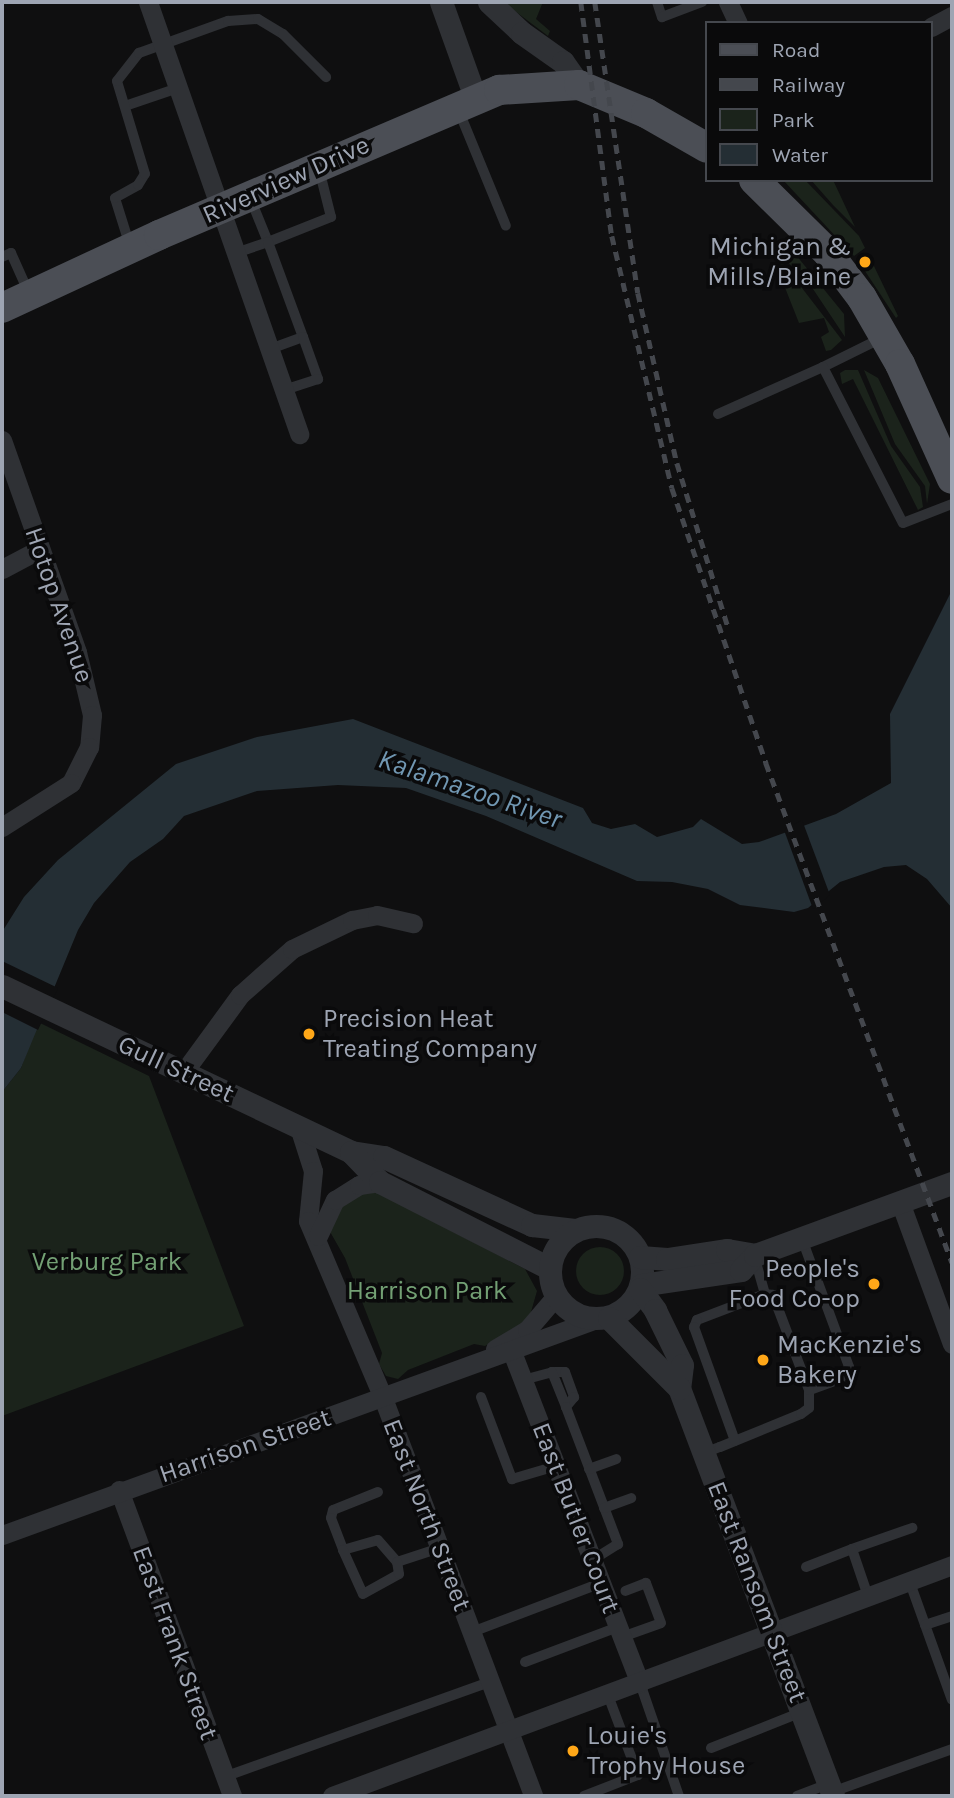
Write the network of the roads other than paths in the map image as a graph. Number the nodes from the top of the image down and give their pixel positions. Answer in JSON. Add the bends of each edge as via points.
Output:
{"nodes":[{"id":1,"x":148,"y":2,"type":"edge"},
{"id":2,"x":441,"y":2,"type":"edge"},
{"id":3,"x":489,"y":2,"type":"edge"},
{"id":4,"x":657,"y":2,"type":"edge"},
{"id":5,"x":702,"y":2,"type":"edge"},
{"id":6,"x":728,"y":2,"type":"edge"},
{"id":7,"x":952,"y":16,"type":"edge"},
{"id":8,"x":737,"y":21,"type":"edge"},
{"id":9,"x":933,"y":26,"type":"edge"},
{"id":10,"x":163,"y":45,"type":"junction"},
{"id":11,"x":326,"y":77,"type":"dead end"},
{"id":12,"x":579,"y":85,"type":"junction"},
{"id":13,"x":178,"y":88,"type":"junction"},
{"id":14,"x":466,"y":101,"type":"junction"},
{"id":15,"x":125,"y":106,"type":"junction"},
{"id":16,"x":706,"y":147,"type":"edge"},
{"id":17,"x":318,"y":166,"type":"junction"},
{"id":18,"x":756,"y":182,"type":"edge"},
{"id":19,"x":250,"y":196,"type":"junction"},
{"id":20,"x":220,"y":209,"type":"junction"},
{"id":21,"x":506,"y":226,"type":"dead end"},
{"id":22,"x":268,"y":242,"type":"junction"},
{"id":23,"x":131,"y":248,"type":"junction"},
{"id":24,"x":236,"y":253,"type":"junction"},
{"id":25,"x":2,"y":257,"type":"edge"},
{"id":26,"x":30,"y":295,"type":"junction"},
{"id":27,"x":2,"y":308,"type":"edge"},
{"id":28,"x":303,"y":337,"type":"junction"},
{"id":29,"x":885,"y":337,"type":"junction"},
{"id":30,"x":270,"y":349,"type":"junction"},
{"id":31,"x":823,"y":367,"type":"junction"},
{"id":32,"x":284,"y":390,"type":"junction"},
{"id":33,"x":718,"y":414,"type":"dead end"},
{"id":34,"x":299,"y":434,"type":"dead end"},
{"id":35,"x":2,"y":440,"type":"edge"},
{"id":36,"x":952,"y":479,"type":"edge"},
{"id":37,"x":952,"y":504,"type":"edge"},
{"id":38,"x":40,"y":549,"type":"junction"},
{"id":39,"x":2,"y":569,"type":"edge"},
{"id":40,"x":2,"y":827,"type":"edge"},
{"id":41,"x":413,"y":923,"type":"dead end"},
{"id":42,"x":2,"y":986,"type":"edge"},
{"id":43,"x":183,"y":1073,"type":"junction"},
{"id":44,"x":299,"y":1127,"type":"junction"},
{"id":45,"x":351,"y":1152,"type":"junction"},
{"id":46,"x":380,"y":1182,"type":"junction"},
{"id":47,"x":952,"y":1183,"type":"edge"},
{"id":48,"x":900,"y":1202,"type":"junction"},
{"id":49,"x":575,"y":1230,"type":"junction"},
{"id":50,"x":318,"y":1236,"type":"junction"},
{"id":51,"x":802,"y":1238,"type":"junction"},
{"id":52,"x":755,"y":1255,"type":"junction"},
{"id":53,"x":640,"y":1257,"type":"junction"},
{"id":54,"x":549,"y":1268,"type":"junction"},
{"id":55,"x":640,"y":1287,"type":"junction"},
{"id":56,"x":765,"y":1294,"type":"junction"},
{"id":57,"x":556,"y":1296,"type":"junction"},
{"id":58,"x":601,"y":1319,"type":"junction"},
{"id":59,"x":952,"y":1344,"type":"edge"},
{"id":60,"x":512,"y":1352,"type":"junction"},
{"id":61,"x":488,"y":1358,"type":"junction"},
{"id":62,"x":523,"y":1380,"type":"junction"},
{"id":63,"x":679,"y":1388,"type":"junction"},
{"id":64,"x":809,"y":1390,"type":"junction"},
{"id":65,"x":481,"y":1397,"type":"dead end"},
{"id":66,"x":383,"y":1398,"type":"junction"},
{"id":67,"x":735,"y":1441,"type":"junction"},
{"id":68,"x":704,"y":1453,"type":"junction"},
{"id":69,"x":616,"y":1459,"type":"dead end"},
{"id":70,"x":556,"y":1466,"type":"junction"},
{"id":71,"x":589,"y":1469,"type":"junction"},
{"id":72,"x":119,"y":1490,"type":"junction"},
{"id":73,"x":378,"y":1492,"type":"dead end"},
{"id":74,"x":631,"y":1498,"type":"dead end"},
{"id":75,"x":604,"y":1508,"type":"junction"},
{"id":76,"x":912,"y":1528,"type":"dead end"},
{"id":77,"x":2,"y":1535,"type":"edge"},
{"id":78,"x":440,"y":1548,"type":"junction"},
{"id":79,"x":852,"y":1549,"type":"junction"},
{"id":80,"x":343,"y":1550,"type":"junction"},
{"id":81,"x":592,"y":1560,"type":"junction"},
{"id":82,"x":397,"y":1562,"type":"junction"},
{"id":83,"x":952,"y":1565,"type":"edge"},
{"id":84,"x":806,"y":1567,"type":"dead end"},
{"id":85,"x":909,"y":1580,"type":"junction"},
{"id":86,"x":601,"y":1583,"type":"junction"},
{"id":87,"x":625,"y":1591,"type":"dead end"},
{"id":88,"x":868,"y":1596,"type":"junction"},
{"id":89,"x":952,"y":1616,"type":"edge"},
{"id":90,"x":925,"y":1625,"type":"junction"},
{"id":91,"x":472,"y":1632,"type":"junction"},
{"id":92,"x":620,"y":1632,"type":"junction"},
{"id":93,"x":772,"y":1634,"type":"junction"},
{"id":94,"x":525,"y":1661,"type":"dead end"},
{"id":95,"x":490,"y":1682,"type":"junction"},
{"id":96,"x":640,"y":1683,"type":"junction"},
{"id":97,"x":608,"y":1695,"type":"junction"},
{"id":98,"x":952,"y":1700,"type":"edge"},
{"id":99,"x":802,"y":1712,"type":"junction"},
{"id":100,"x":509,"y":1733,"type":"junction"},
{"id":101,"x":711,"y":1748,"type":"dead end"},
{"id":102,"x":952,"y":1749,"type":"edge"},
{"id":103,"x":224,"y":1777,"type":"junction"},
{"id":104,"x":831,"y":1791,"type":"edge"},
{"id":105,"x":232,"y":1796,"type":"edge"},
{"id":106,"x":332,"y":1796,"type":"edge"},
{"id":107,"x":533,"y":1796,"type":"edge"},
{"id":108,"x":584,"y":1796,"type":"edge"},
{"id":109,"x":679,"y":1796,"type":"edge"},
{"id":110,"x":797,"y":1796,"type":"edge"}],
"edges":[{"from":1,"to":10,"type":"street"},
{"from":2,"to":14,"type":"street"},
{"from":3,"to":12,"type":"street","via":[[563,62]]},
{"from":4,"to":5,"type":"lane","via":[[662,17]]},
{"from":6,"to":8,"type":"street"},
{"from":7,"to":9,"type":"street"},
{"from":10,"to":11,"type":"lane","via":[[228,21],[258,19],[283,34]]},
{"from":10,"to":13,"type":"street"},
{"from":10,"to":15,"type":"lane","via":[[139,53],[117,81]]},
{"from":12,"to":14,"type":"main road","name":"Riverview Drive","via":[[519,86]]},
{"from":12,"to":16,"type":"main road","via":[[646,113]]},
{"from":13,"to":15,"type":"lane"},
{"from":13,"to":20,"type":"street"},
{"from":14,"to":17,"type":"main road","name":"Riverview Drive"},
{"from":14,"to":21,"type":"lane"},
{"from":15,"to":23,"type":"lane","via":[[145,174],[138,185],[115,198]]},
{"from":17,"to":19,"type":"main road","name":"Riverview Drive"},
{"from":17,"to":22,"type":"lane","via":[[328,189],[331,216]]},
{"from":18,"to":29,"type":"main road","via":[[828,253]]},
{"from":19,"to":20,"type":"main road","name":"Riverview Drive"},
{"from":19,"to":22,"type":"lane"},
{"from":20,"to":23,"type":"main road","name":"Riverview Drive"},
{"from":20,"to":24,"type":"street"},
{"from":22,"to":24,"type":"lane"},
{"from":22,"to":28,"type":"lane"},
{"from":23,"to":26,"type":"main road","name":"Riverview Drive"},
{"from":24,"to":30,"type":"street"},
{"from":25,"to":26,"type":"lane","via":[[11,253]]},
{"from":26,"to":27,"type":"main road","name":"Riverview Drive"},
{"from":28,"to":30,"type":"lane"},
{"from":28,"to":32,"type":"lane","via":[[318,379]]},
{"from":29,"to":31,"type":"lane"},
{"from":29,"to":36,"type":"main road"},
{"from":30,"to":32,"type":"street"},
{"from":31,"to":33,"type":"lane"},
{"from":31,"to":37,"type":"lane","via":[[903,523]]},
{"from":32,"to":34,"type":"street"},
{"from":35,"to":38,"type":"street","name":"Hotop Avenue"},
{"from":38,"to":39,"type":"street"},
{"from":38,"to":40,"type":"street","name":"Hotop Avenue","via":[[85,675],[92,732],[85,760],[71,783]]},
{"from":41,"to":43,"type":"street","via":[[365,917],[292,949],[240,995]]},
{"from":42,"to":43,"type":"street","name":"Gull Street"},
{"from":43,"to":44,"type":"street","name":"Gull Street"},
{"from":44,"to":45,"type":"street","name":"Gull Street"},
{"from":44,"to":50,"type":"street","name":"East North Street","via":[[313,1171],[309,1222]]},
{"from":45,"to":46,"type":"street","name":"Gull Street"},
{"from":45,"to":49,"type":"street","name":"Gull Street","via":[[384,1157],[532,1225]]},
{"from":46,"to":50,"type":"street","via":[[359,1185],[335,1200]]},
{"from":46,"to":54,"type":"street","name":"Gull Street"},
{"from":47,"to":48,"type":"street"},
{"from":48,"to":51,"type":"street"},
{"from":48,"to":59,"type":"street"},
{"from":49,"to":53,"type":"street","via":[[606,1227],[633,1243]]},
{"from":49,"to":54,"type":"street","via":[[558,1247]]},
{"from":50,"to":66,"type":"street","name":"East North Street"},
{"from":51,"to":52,"type":"street"},
{"from":51,"to":64,"type":"lane","via":[[849,1367],[840,1379]]},
{"from":52,"to":53,"type":"street","via":[[727,1251],[667,1259]]},
{"from":52,"to":55,"type":"street","via":[[741,1270]]},
{"from":52,"to":56,"type":"lane"},
{"from":53,"to":55,"type":"street"},
{"from":54,"to":57,"type":"street"},
{"from":55,"to":58,"type":"street","via":[[622,1312]]},
{"from":55,"to":63,"type":"street","name":"East Ransom Street","via":[[682,1365]]},
{"from":56,"to":64,"type":"lane","via":[[773,1295]]},
{"from":56,"to":67,"type":"lane","via":[[697,1320],[694,1327]]},
{"from":57,"to":58,"type":"street","via":[[566,1309]]},
{"from":57,"to":61,"type":"street","name":"Harrison Street","via":[[527,1330]]},
{"from":58,"to":60,"type":"street","name":"Harrison Street"},
{"from":58,"to":63,"type":"street","name":"East Ransom Street"},
{"from":60,"to":61,"type":"street","name":"Harrison Street"},
{"from":60,"to":62,"type":"street","name":"East Butler Court"},
{"from":61,"to":66,"type":"street","name":"Harrison Street"},
{"from":62,"to":70,"type":"street","name":"East Butler Court"},
{"from":62,"to":71,"type":"lane","via":[[552,1372]]},
{"from":63,"to":68,"type":"street","name":"East Ransom Street"},
{"from":64,"to":67,"type":"lane","via":[[809,1408],[801,1414]]},
{"from":65,"to":70,"type":"lane","via":[[512,1479]]},
{"from":66,"to":72,"type":"street","name":"Harrison Street"},
{"from":66,"to":78,"type":"street","name":"East North Street"},
{"from":67,"to":68,"type":"lane"},
{"from":68,"to":93,"type":"street","name":"East Ransom Street"},
{"from":69,"to":71,"type":"lane"},
{"from":70,"to":81,"type":"street","name":"East Butler Court"},
{"from":71,"to":75,"type":"lane"},
{"from":72,"to":77,"type":"street","name":"Harrison Street"},
{"from":72,"to":103,"type":"street","name":"East Frank Street"},
{"from":73,"to":80,"type":"lane","via":[[333,1510],[331,1518]]},
{"from":74,"to":75,"type":"lane"},
{"from":75,"to":81,"type":"lane","via":[[618,1544]]},
{"from":76,"to":79,"type":"lane"},
{"from":78,"to":82,"type":"lane"},
{"from":78,"to":91,"type":"street","name":"East North Street"},
{"from":79,"to":84,"type":"lane"},
{"from":79,"to":88,"type":"lane"},
{"from":80,"to":82,"type":"lane","via":[[378,1540]]},
{"from":80,"to":82,"type":"lane","via":[[363,1594],[399,1574]]},
{"from":81,"to":86,"type":"street","name":"East Butler Court"},
{"from":83,"to":85,"type":"street"},
{"from":85,"to":88,"type":"street"},
{"from":85,"to":90,"type":"lane"},
{"from":86,"to":91,"type":"lane"},
{"from":86,"to":92,"type":"street","name":"East Butler Court"},
{"from":87,"to":92,"type":"lane","via":[[646,1583],[661,1623]]},
{"from":88,"to":93,"type":"street"},
{"from":89,"to":90,"type":"lane"},
{"from":90,"to":98,"type":"lane"},
{"from":91,"to":95,"type":"street","name":"East North Street"},
{"from":92,"to":94,"type":"lane"},
{"from":92,"to":96,"type":"street","name":"East Butler Court"},
{"from":93,"to":96,"type":"street"},
{"from":93,"to":99,"type":"street","name":"East Ransom Street"},
{"from":95,"to":100,"type":"street","name":"East North Street"},
{"from":95,"to":103,"type":"lane"},
{"from":96,"to":97,"type":"street"},
{"from":96,"to":109,"type":"lane"},
{"from":97,"to":100,"type":"street"},
{"from":97,"to":108,"type":"lane","via":[[638,1775]]},
{"from":99,"to":101,"type":"lane"},
{"from":99,"to":104,"type":"street","name":"East Ransom Street"},
{"from":100,"to":106,"type":"street"},
{"from":100,"to":107,"type":"street","name":"East North Street"},
{"from":102,"to":104,"type":"lane"},
{"from":103,"to":105,"type":"street","name":"East Frank Street"},
{"from":104,"to":110,"type":"lane"}]}
